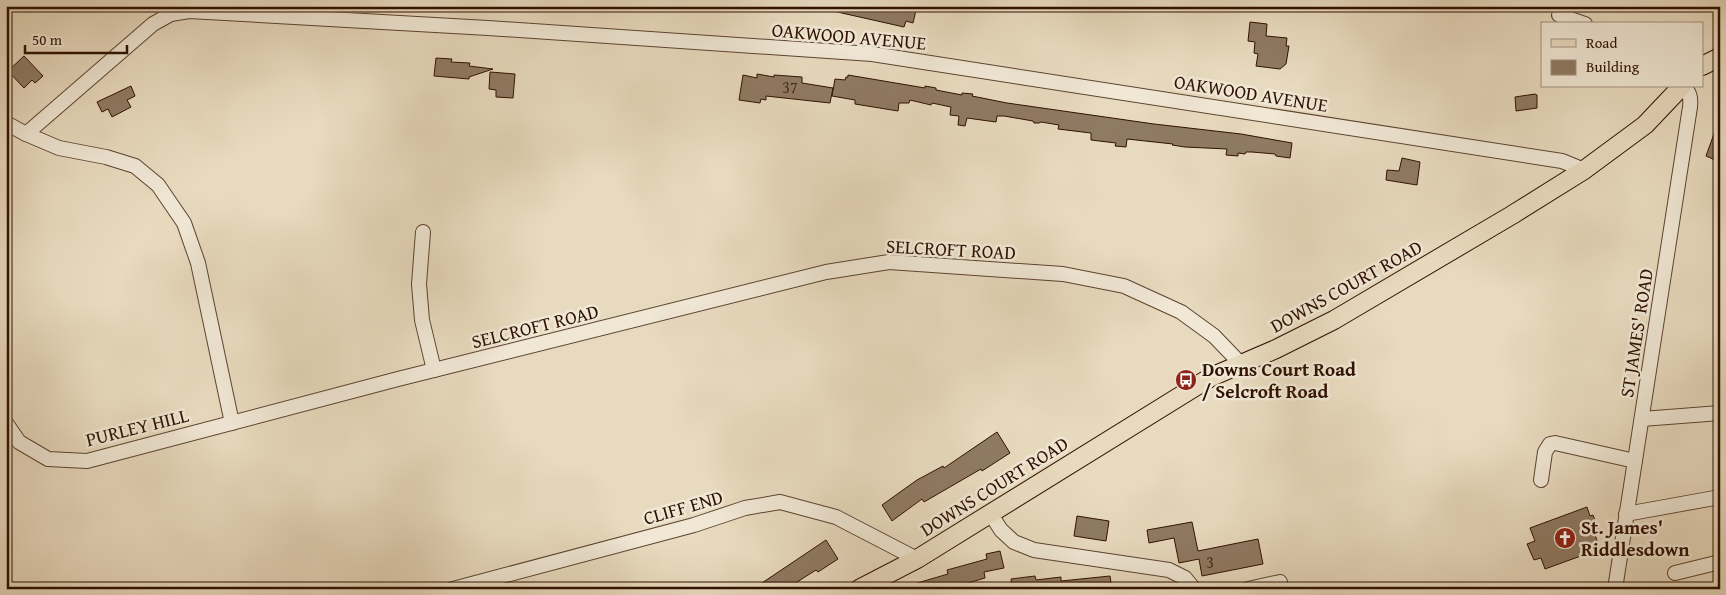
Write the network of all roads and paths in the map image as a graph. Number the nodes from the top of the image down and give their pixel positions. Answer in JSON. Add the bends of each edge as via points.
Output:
{"nodes":[{"id":1,"x":1559,"y":15,"type":"dead end"},
{"id":2,"x":1579,"y":22,"type":"edge"},
{"id":3,"x":1720,"y":57,"type":"edge"},
{"id":4,"x":1704,"y":65,"type":"edge"},
{"id":5,"x":1680,"y":88,"type":"edge"},
{"id":6,"x":1684,"y":88,"type":"edge"},
{"id":7,"x":6,"y":123,"type":"edge"},
{"id":8,"x":26,"y":134,"type":"junction"},
{"id":9,"x":1584,"y":170,"type":"junction"},
{"id":10,"x":423,"y":232,"type":"dead end"},
{"id":11,"x":1240,"y":364,"type":"junction"},
{"id":12,"x":434,"y":370,"type":"junction"},
{"id":13,"x":1720,"y":413,"type":"edge"},
{"id":14,"x":1642,"y":419,"type":"junction"},
{"id":15,"x":6,"y":422,"type":"edge"},
{"id":16,"x":232,"y":423,"type":"junction"},
{"id":17,"x":1635,"y":461,"type":"junction"},
{"id":18,"x":1541,"y":480,"type":"dead end"},
{"id":19,"x":1720,"y":497,"type":"edge"},
{"id":20,"x":990,"y":513,"type":"junction"},
{"id":21,"x":1626,"y":514,"type":"junction"},
{"id":22,"x":917,"y":559,"type":"junction"},
{"id":23,"x":1720,"y":562,"type":"edge"},
{"id":24,"x":1675,"y":573,"type":"dead end"},
{"id":25,"x":1281,"y":586,"type":"edge"},
{"id":26,"x":453,"y":589,"type":"edge"},
{"id":27,"x":859,"y":589,"type":"edge"},
{"id":28,"x":1194,"y":589,"type":"edge"},
{"id":29,"x":1248,"y":589,"type":"edge"},
{"id":30,"x":1615,"y":589,"type":"edge"}],
"edges":[{"from":1,"to":2,"type":"street"},
{"from":3,"to":4,"type":"main road"},
{"from":5,"to":9,"type":"main road","name":"DOWNS COURT ROAD","via":[[1645,125]]},
{"from":6,"to":14,"type":"street","name":"ST JAMES' ROAD","via":[[1691,98],[1690,107]]},
{"from":7,"to":8,"type":"street"},
{"from":8,"to":9,"type":"street","name":"OAKWOOD AVENUE","via":[[153,24],[171,14],[189,11],[872,54],[1562,161]]},
{"from":8,"to":16,"type":"street","via":[[59,148],[135,166],[158,185],[184,223],[198,263]]},
{"from":9,"to":11,"type":"main road","name":"DOWNS COURT ROAD","via":[[1334,320],[1276,350]]},
{"from":10,"to":12,"type":"street","via":[[419,284],[422,320]]},
{"from":11,"to":12,"type":"street","name":"SELCROFT ROAD","via":[[1214,336],[1181,312],[1124,286],[1063,274],[889,262],[826,272]]},
{"from":11,"to":20,"type":"main road","name":"DOWNS COURT ROAD","via":[[1182,394]]},
{"from":12,"to":16,"type":"street","name":"SELCROFT ROAD"},
{"from":13,"to":14,"type":"street"},
{"from":14,"to":17,"type":"street","name":"ST JAMES' ROAD"},
{"from":15,"to":16,"type":"street","name":"PURLEY HILL","via":[[19,442],[48,459],[87,461]]},
{"from":17,"to":18,"type":"street","via":[[1550,444],[1545,452]]},
{"from":17,"to":21,"type":"street","name":"ST JAMES' ROAD"},
{"from":19,"to":21,"type":"street"},
{"from":20,"to":22,"type":"main road","name":"DOWNS COURT ROAD"},
{"from":20,"to":28,"type":"street","via":[[1014,542],[1034,550],[1169,570],[1185,578]]},
{"from":21,"to":30,"type":"street","name":"ST JAMES' ROAD"},
{"from":22,"to":26,"type":"street","name":"CLIFF END","via":[[836,517],[780,502],[745,508],[694,525]]},
{"from":22,"to":27,"type":"main road","name":"DOWNS COURT ROAD"},
{"from":23,"to":24,"type":"street"},
{"from":25,"to":29,"type":"street"}]}
